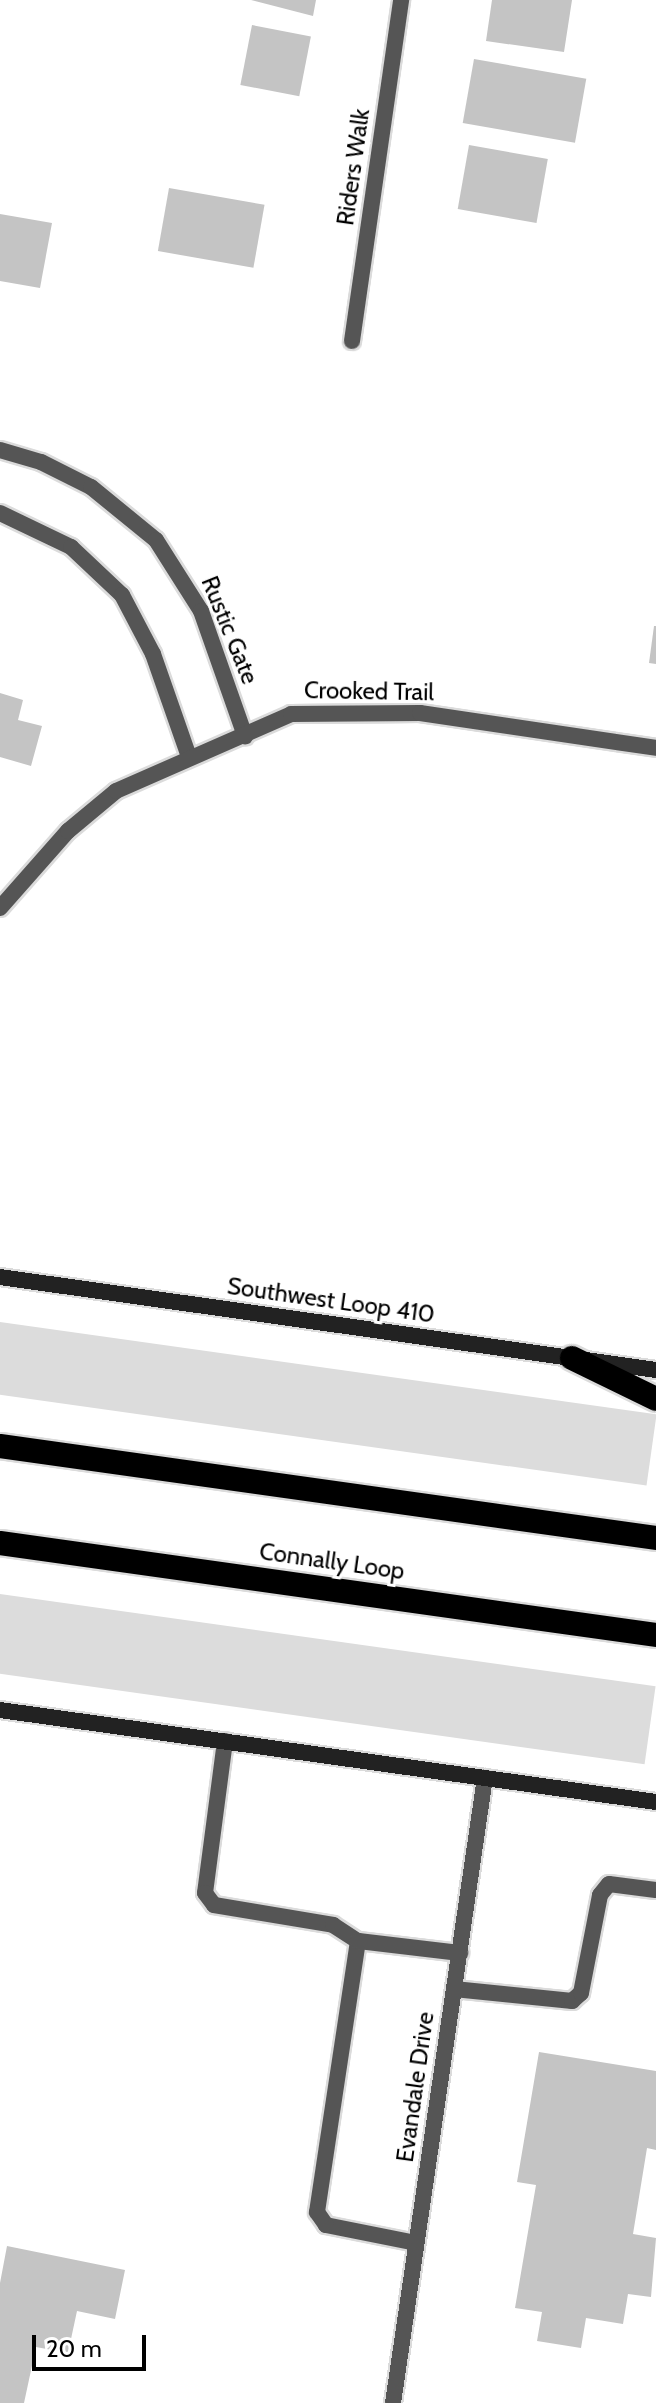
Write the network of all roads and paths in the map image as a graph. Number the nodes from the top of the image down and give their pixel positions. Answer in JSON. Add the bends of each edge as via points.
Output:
{"nodes":[{"id":1,"x":401,"y":0,"type":"edge"},
{"id":2,"x":352,"y":341,"type":"dead end"},
{"id":3,"x":0,"y":450,"type":"edge"},
{"id":4,"x":0,"y":513,"type":"edge"},
{"id":5,"x":245,"y":736,"type":"junction"},
{"id":6,"x":656,"y":748,"type":"edge"},
{"id":7,"x":189,"y":757,"type":"junction"},
{"id":8,"x":0,"y":908,"type":"edge"},
{"id":9,"x":0,"y":1277,"type":"edge"},
{"id":10,"x":572,"y":1358,"type":"junction"},
{"id":11,"x":656,"y":1370,"type":"edge"},
{"id":12,"x":656,"y":1399,"type":"edge"},
{"id":13,"x":0,"y":1446,"type":"edge"},
{"id":14,"x":656,"y":1538,"type":"edge"},
{"id":15,"x":0,"y":1543,"type":"edge"},
{"id":16,"x":656,"y":1635,"type":"edge"},
{"id":17,"x":0,"y":1710,"type":"edge"},
{"id":18,"x":225,"y":1741,"type":"junction"},
{"id":19,"x":485,"y":1778,"type":"junction"},
{"id":20,"x":656,"y":1802,"type":"edge"},
{"id":21,"x":656,"y":1890,"type":"edge"},
{"id":22,"x":358,"y":1941,"type":"junction"},
{"id":23,"x":460,"y":1953,"type":"junction"},
{"id":24,"x":454,"y":1989,"type":"junction"},
{"id":25,"x":416,"y":2243,"type":"junction"},
{"id":26,"x":393,"y":2403,"type":"edge"}],
"edges":[{"from":1,"to":2,"type":"street","name":"Riders Walk"},
{"from":3,"to":5,"type":"street","name":"Rustic Gate","via":[[41,462],[91,487],[156,540],[201,611]]},
{"from":4,"to":7,"type":"street","via":[[71,547],[122,595],[153,654]]},
{"from":5,"to":6,"type":"street","name":"Crooked Trail","via":[[291,714],[353,711],[420,713]]},
{"from":5,"to":7,"type":"street","name":"Crooked Trail"},
{"from":7,"to":8,"type":"street","name":"Crooked Trail","via":[[116,791],[68,831]]},
{"from":9,"to":10,"type":"main road","name":"Southwest Loop 410"},
{"from":10,"to":11,"type":"main road","name":"Southwest Loop 410"},
{"from":10,"to":12,"type":"highway"},
{"from":13,"to":14,"type":"highway"},
{"from":15,"to":16,"type":"highway","name":"Connally Loop"},
{"from":17,"to":18,"type":"main road"},
{"from":18,"to":19,"type":"main road"},
{"from":18,"to":22,"type":"street","via":[[205,1893],[214,1905],[333,1925]]},
{"from":19,"to":20,"type":"main road"},
{"from":19,"to":23,"type":"street","name":"Evandale Drive"},
{"from":21,"to":24,"type":"street","via":[[609,1884],[600,1895],[581,1993],[572,2001]]},
{"from":22,"to":23,"type":"street"},
{"from":22,"to":25,"type":"street","via":[[317,2212],[326,2225]]},
{"from":23,"to":24,"type":"street","name":"Evandale Drive"},
{"from":24,"to":25,"type":"street","name":"Evandale Drive"},
{"from":25,"to":26,"type":"street","name":"Evandale Drive"}]}
